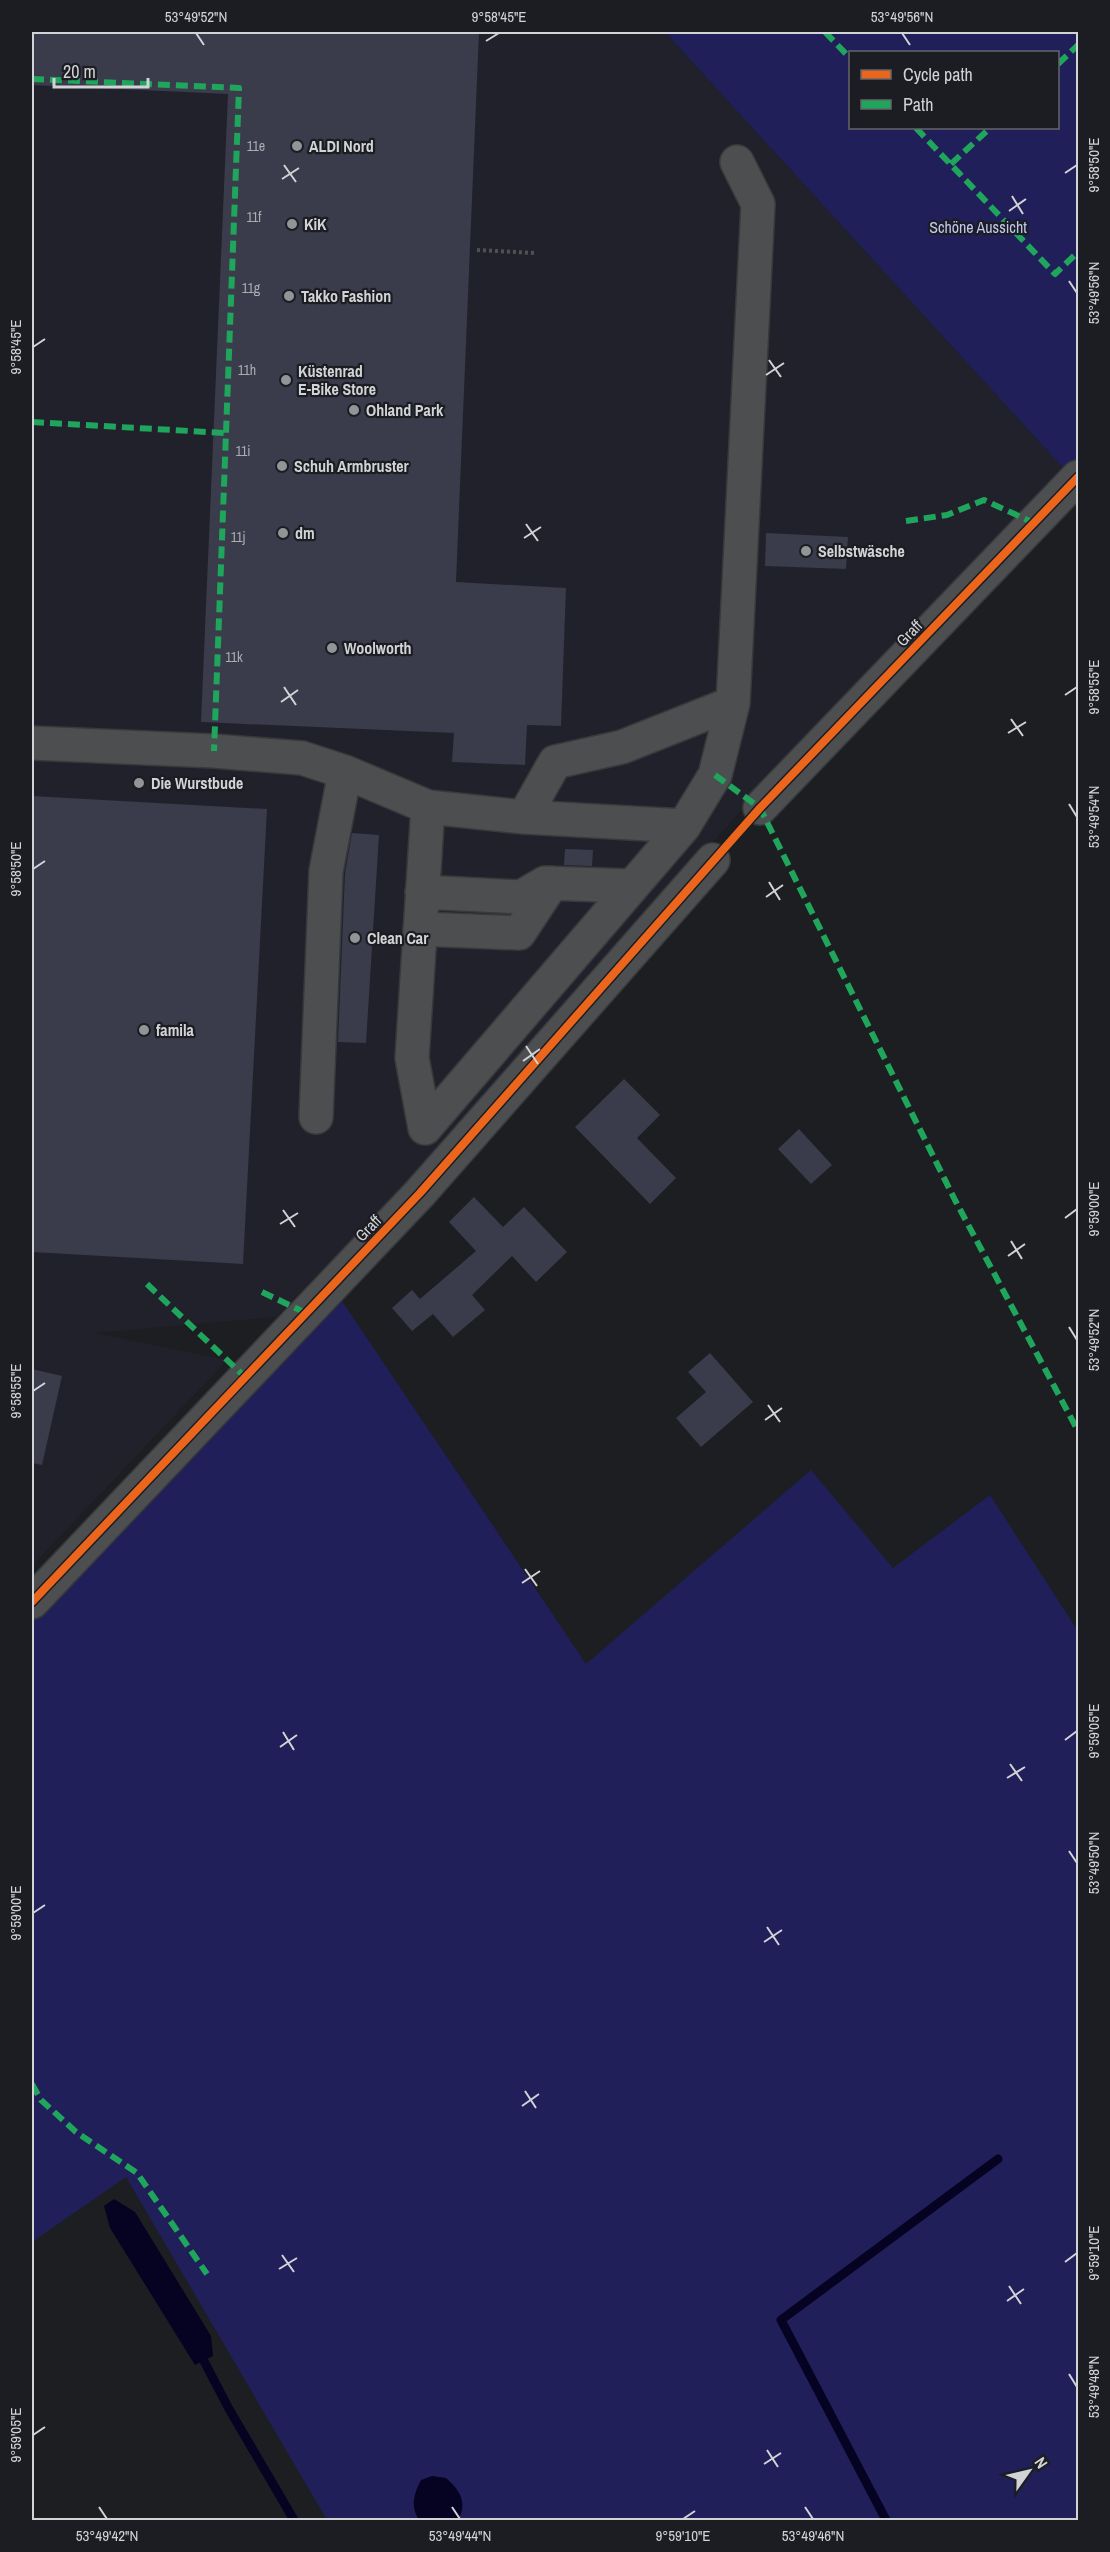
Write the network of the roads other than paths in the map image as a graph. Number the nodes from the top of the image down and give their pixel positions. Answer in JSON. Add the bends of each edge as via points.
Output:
{"nodes":[{"id":1,"x":737,"y":162,"type":"dead end"},
{"id":2,"x":1078,"y":477,"type":"edge"},
{"id":3,"x":733,"y":703,"type":"junction"},
{"id":4,"x":32,"y":743,"type":"edge"},
{"id":5,"x":345,"y":772,"type":"junction"},
{"id":6,"x":428,"y":807,"type":"junction"},
{"id":7,"x":760,"y":808,"type":"dead end"},
{"id":8,"x":524,"y":817,"type":"junction"},
{"id":9,"x":684,"y":826,"type":"junction"},
{"id":10,"x":713,"y":860,"type":"dead end"},
{"id":11,"x":552,"y":883,"type":"junction"},
{"id":12,"x":631,"y":886,"type":"junction"},
{"id":13,"x":422,"y":892,"type":"junction"},
{"id":14,"x":420,"y":929,"type":"junction"},
{"id":15,"x":316,"y":1117,"type":"dead end"},
{"id":16,"x":32,"y":1602,"type":"edge"}],
"edges":[{"from":1,"to":3,"type":"street","via":[[758,204]]},
{"from":2,"to":7,"type":"street","name":"Graff"},
{"from":3,"to":8,"type":"street","via":[[622,747],[555,762]]},
{"from":3,"to":9,"type":"street","via":[[716,775]]},
{"from":4,"to":5,"type":"street","via":[[302,758]]},
{"from":5,"to":6,"type":"street"},
{"from":5,"to":15,"type":"street","via":[[326,871]]},
{"from":6,"to":8,"type":"street"},
{"from":6,"to":13,"type":"street"},
{"from":8,"to":9,"type":"street"},
{"from":9,"to":12,"type":"street"},
{"from":10,"to":16,"type":"street","name":"Graff","via":[[420,1193]]},
{"from":11,"to":12,"type":"street"},
{"from":11,"to":13,"type":"street","via":[[522,897]]},
{"from":11,"to":14,"type":"street","via":[[519,933]]},
{"from":12,"to":14,"type":"street","via":[[425,1128],[412,1058]]},
{"from":13,"to":14,"type":"street"}]}
